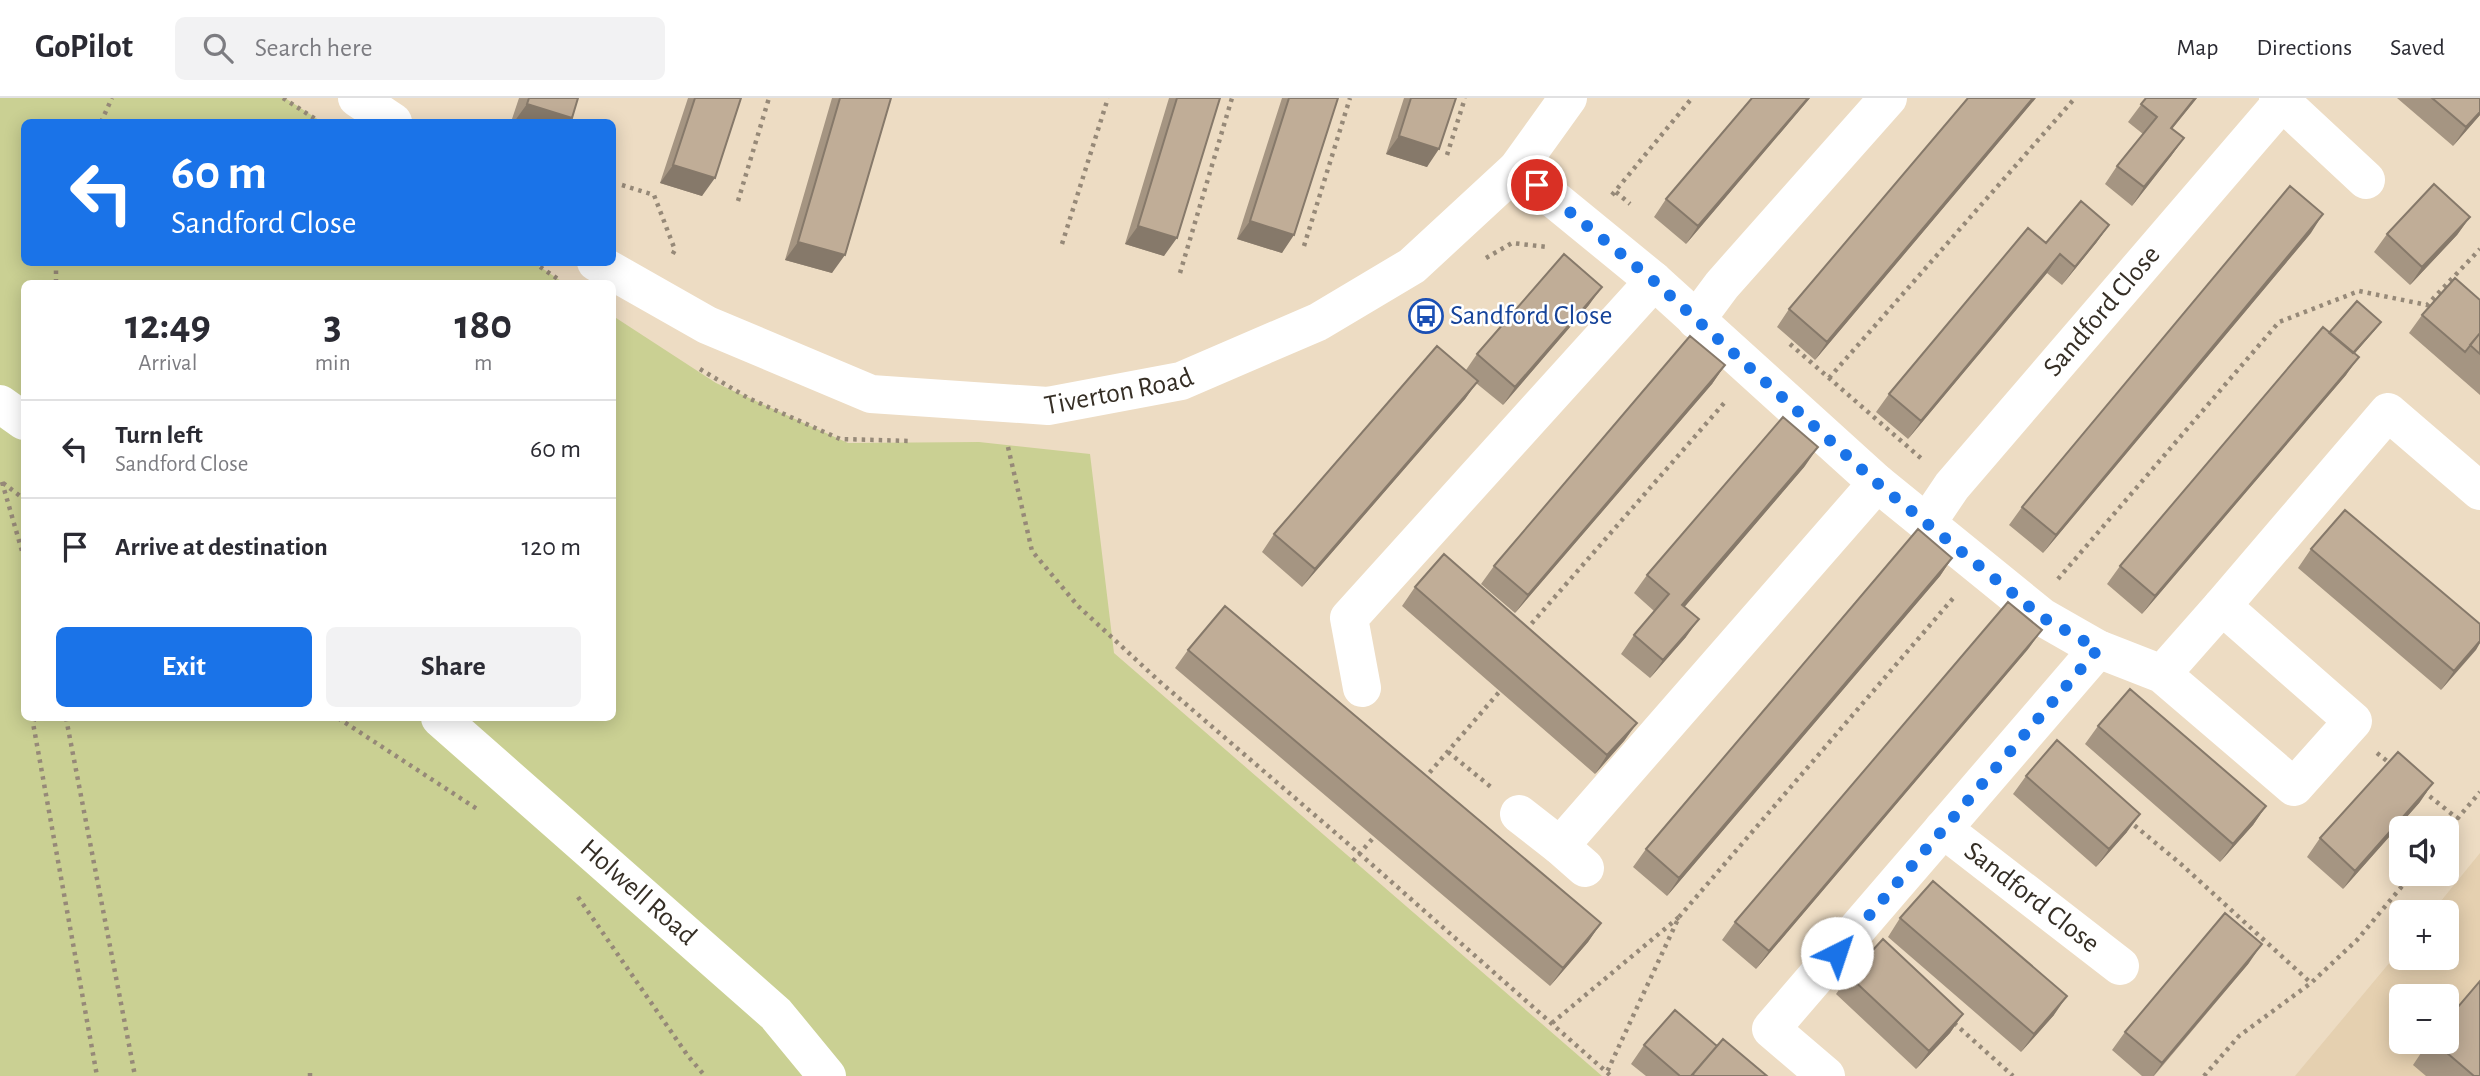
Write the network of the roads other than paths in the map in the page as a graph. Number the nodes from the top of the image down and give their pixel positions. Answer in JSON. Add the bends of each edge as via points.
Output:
{"nodes":[{"id":1,"x":357,"y":98,"type":"edge"},
{"id":2,"x":1568,"y":98,"type":"edge"},
{"id":3,"x":1888,"y":98,"type":"edge"},
{"id":4,"x":2280,"y":100,"type":"edge"},
{"id":5,"x":388,"y":119,"type":"edge"},
{"id":6,"x":1517,"y":169,"type":"junction"},
{"id":7,"x":2366,"y":180,"type":"dead end"},
{"id":8,"x":603,"y":266,"type":"edge"},
{"id":9,"x":1654,"y":281,"type":"junction"},
{"id":10,"x":1696,"y":320,"type":"junction"},
{"id":11,"x":0,"y":404,"type":"edge"},
{"id":12,"x":21,"y":419,"type":"edge"},
{"id":13,"x":1877,"y":483,"type":"junction"},
{"id":14,"x":2480,"y":491,"type":"edge"},
{"id":15,"x":1927,"y":523,"type":"junction"},
{"id":16,"x":2222,"y":606,"type":"junction"},
{"id":17,"x":2098,"y":649,"type":"junction"},
{"id":18,"x":2162,"y":674,"type":"junction"},
{"id":19,"x":1362,"y":688,"type":"dead end"},
{"id":20,"x":443,"y":721,"type":"edge"},
{"id":21,"x":1519,"y":814,"type":"road end"},
{"id":22,"x":1943,"y":828,"type":"junction"},
{"id":23,"x":2120,"y":967,"type":"dead end"},
{"id":24,"x":827,"y":1076,"type":"edge"},
{"id":25,"x":1826,"y":1076,"type":"edge"}],
"edges":[{"from":1,"to":5,"type":"street"},
{"from":2,"to":6,"type":"street","name":"Tiverton Road"},
{"from":3,"to":10,"type":"street"},
{"from":4,"to":7,"type":"street","name":"Sandford Close"},
{"from":4,"to":15,"type":"street","name":"Sandford Close","via":[[1952,486]]},
{"from":6,"to":8,"type":"street","name":"Tiverton Road","via":[[1412,266],[1318,322],[1181,382],[1048,406],[871,394],[708,325]]},
{"from":6,"to":9,"type":"street"},
{"from":9,"to":10,"type":"street"},
{"from":9,"to":19,"type":"street","via":[[1349,618]]},
{"from":10,"to":13,"type":"street"},
{"from":11,"to":12,"type":"street"},
{"from":13,"to":15,"type":"street"},
{"from":13,"to":21,"type":"street","via":[[1572,857]]},
{"from":14,"to":16,"type":"street","via":[[2388,412]]},
{"from":15,"to":17,"type":"street","via":[[2042,617]]},
{"from":16,"to":18,"type":"street"},
{"from":16,"to":18,"type":"street","via":[[2353,721],[2294,788]]},
{"from":17,"to":18,"type":"street"},
{"from":17,"to":22,"type":"street","name":"Sandford Close"},
{"from":20,"to":24,"type":"street","name":"Holwell Road","via":[[776,1014]]},
{"from":22,"to":23,"type":"street","name":"Sandford Close"},
{"from":22,"to":25,"type":"street","name":"Sandford Close","via":[[1771,1029]]}]}
